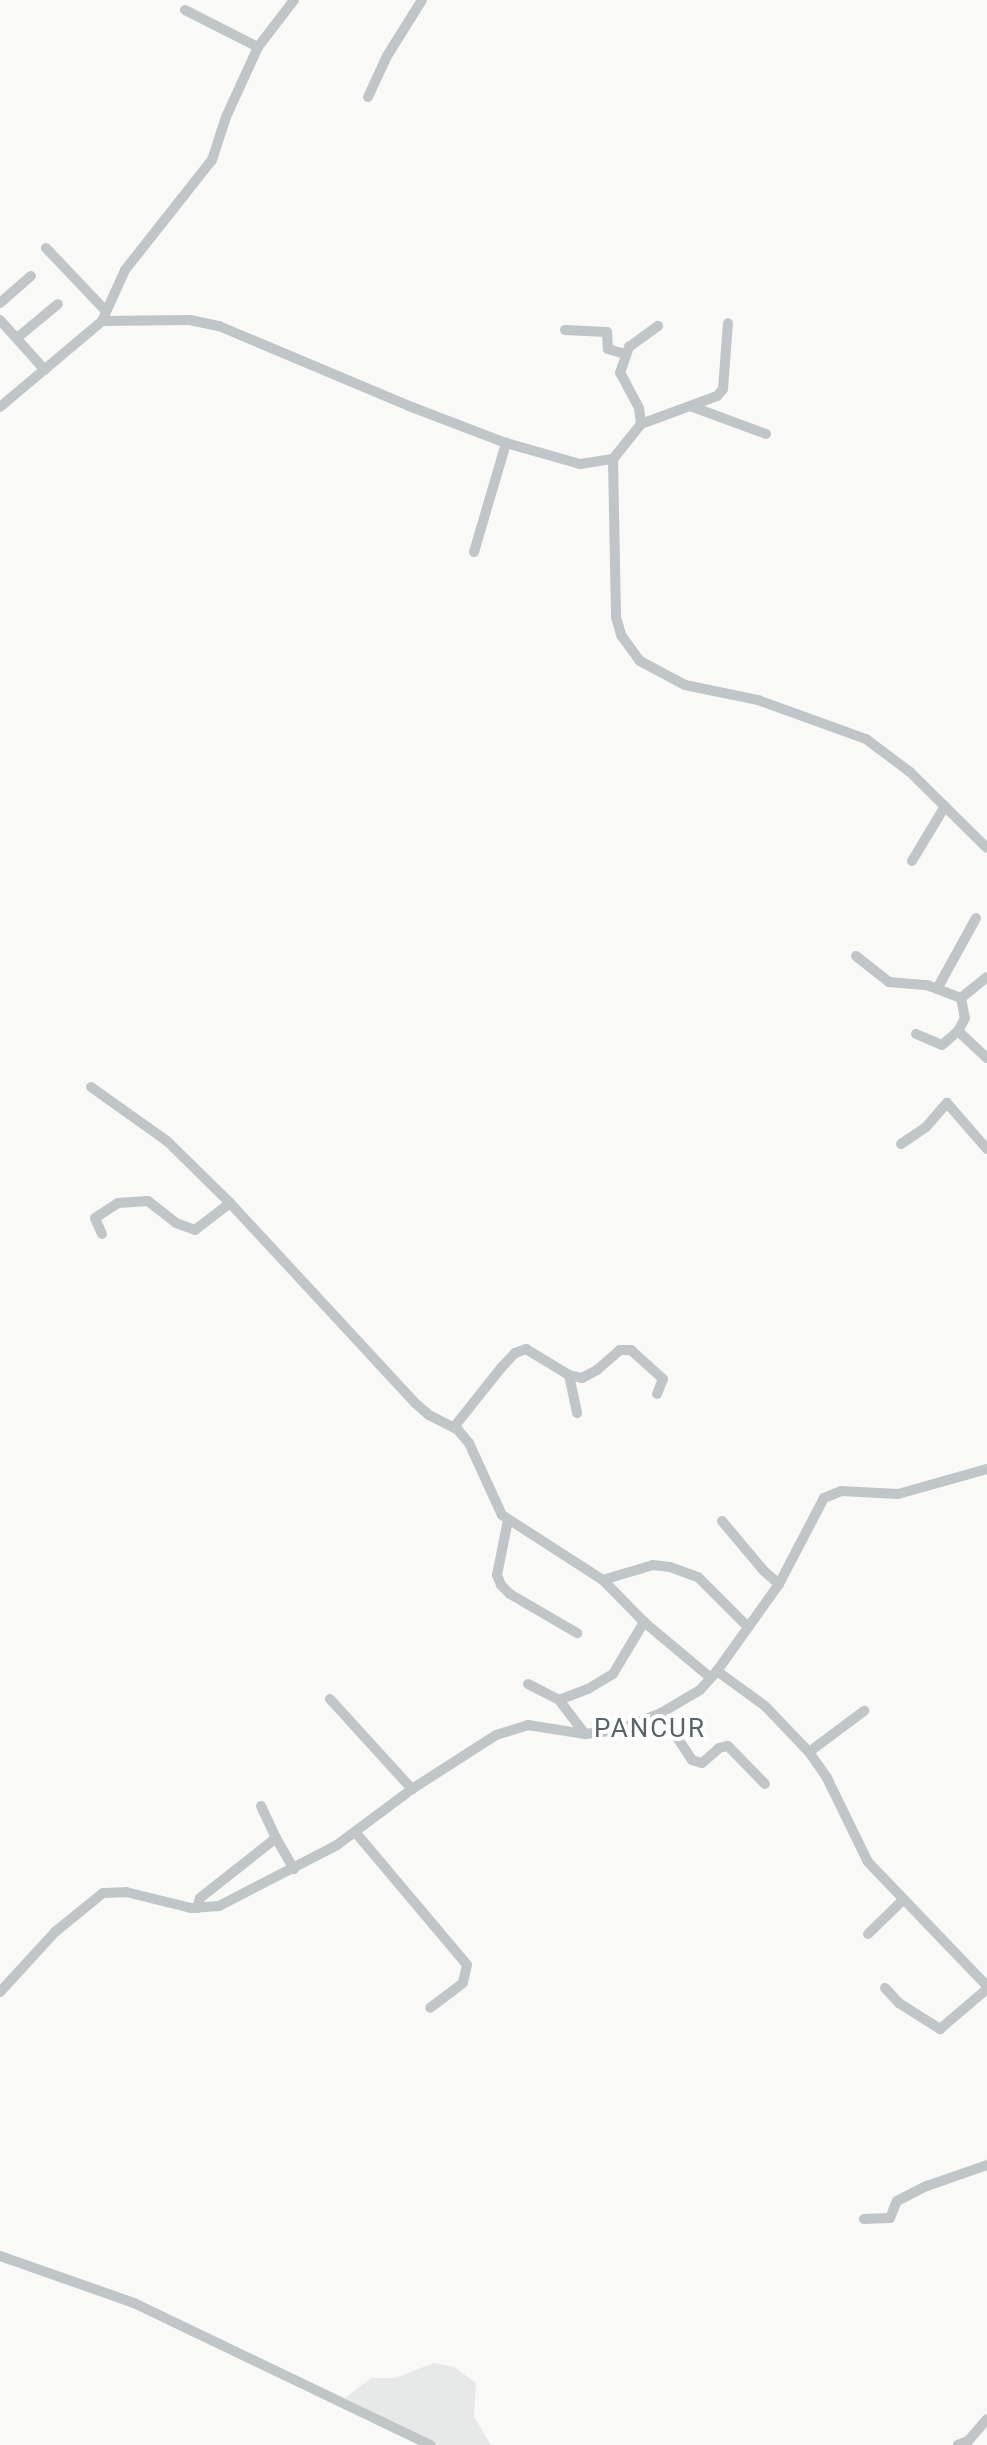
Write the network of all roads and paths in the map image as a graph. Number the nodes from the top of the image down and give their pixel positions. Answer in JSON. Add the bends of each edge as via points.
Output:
{"nodes":[{"id":1,"x":294,"y":0,"type":"edge"},
{"id":2,"x":422,"y":0,"type":"edge"},
{"id":3,"x":185,"y":10,"type":"dead end"},
{"id":4,"x":258,"y":47,"type":"junction"},
{"id":5,"x":368,"y":97,"type":"dead end"},
{"id":6,"x":46,"y":248,"type":"dead end"},
{"id":7,"x":31,"y":276,"type":"dead end"},
{"id":8,"x":0,"y":303,"type":"edge"},
{"id":9,"x":58,"y":304,"type":"dead end"},
{"id":10,"x":103,"y":315,"type":"junction"},
{"id":11,"x":0,"y":320,"type":"edge"},
{"id":12,"x":728,"y":323,"type":"dead end"},
{"id":13,"x":658,"y":326,"type":"dead end"},
{"id":14,"x":565,"y":330,"type":"dead end"},
{"id":15,"x":17,"y":338,"type":"junction"},
{"id":16,"x":625,"y":354,"type":"junction"},
{"id":17,"x":45,"y":370,"type":"junction"},
{"id":18,"x":690,"y":406,"type":"junction"},
{"id":19,"x":0,"y":407,"type":"edge"},
{"id":20,"x":641,"y":424,"type":"junction"},
{"id":21,"x":766,"y":434,"type":"dead end"},
{"id":22,"x":506,"y":443,"type":"junction"},
{"id":23,"x":613,"y":459,"type":"junction"},
{"id":24,"x":474,"y":552,"type":"dead end"},
{"id":25,"x":945,"y":806,"type":"junction"},
{"id":26,"x":987,"y":848,"type":"edge"},
{"id":27,"x":912,"y":861,"type":"dead end"},
{"id":28,"x":976,"y":918,"type":"dead end"},
{"id":29,"x":856,"y":956,"type":"dead end"},
{"id":30,"x":987,"y":977,"type":"edge"},
{"id":31,"x":937,"y":989,"type":"junction"},
{"id":32,"x":961,"y":998,"type":"junction"},
{"id":33,"x":958,"y":1031,"type":"junction"},
{"id":34,"x":916,"y":1034,"type":"dead end"},
{"id":35,"x":987,"y":1058,"type":"edge"},
{"id":36,"x":91,"y":1087,"type":"dead end"},
{"id":37,"x":901,"y":1144,"type":"dead end"},
{"id":38,"x":987,"y":1149,"type":"edge"},
{"id":39,"x":230,"y":1203,"type":"junction"},
{"id":40,"x":102,"y":1234,"type":"dead end"},
{"id":41,"x":569,"y":1375,"type":"junction"},
{"id":42,"x":657,"y":1394,"type":"dead end"},
{"id":43,"x":577,"y":1413,"type":"dead end"},
{"id":44,"x":454,"y":1427,"type":"junction"},
{"id":45,"x":987,"y":1469,"type":"edge"},
{"id":46,"x":508,"y":1520,"type":"junction"},
{"id":47,"x":722,"y":1521,"type":"dead end"},
{"id":48,"x":603,"y":1580,"type":"junction"},
{"id":49,"x":779,"y":1584,"type":"junction"},
{"id":50,"x":644,"y":1622,"type":"junction"},
{"id":51,"x":748,"y":1627,"type":"junction"},
{"id":52,"x":577,"y":1633,"type":"dead end"},
{"id":53,"x":714,"y":1675,"type":"junction"},
{"id":54,"x":528,"y":1684,"type":"dead end"},
{"id":55,"x":330,"y":1699,"type":"dead end"},
{"id":56,"x":559,"y":1700,"type":"junction"},
{"id":57,"x":864,"y":1711,"type":"dead end"},
{"id":58,"x":661,"y":1713,"type":"junction"},
{"id":59,"x":585,"y":1734,"type":"junction"},
{"id":60,"x":809,"y":1752,"type":"junction"},
{"id":61,"x":765,"y":1784,"type":"dead end"},
{"id":62,"x":412,"y":1789,"type":"junction"},
{"id":63,"x":261,"y":1806,"type":"dead end"},
{"id":64,"x":356,"y":1833,"type":"junction"},
{"id":65,"x":276,"y":1838,"type":"junction"},
{"id":66,"x":294,"y":1869,"type":"junction"},
{"id":67,"x":903,"y":1900,"type":"junction"},
{"id":68,"x":197,"y":1908,"type":"junction"},
{"id":69,"x":868,"y":1934,"type":"dead end"},
{"id":70,"x":985,"y":1981,"type":"edge"},
{"id":71,"x":885,"y":1988,"type":"dead end"},
{"id":72,"x":0,"y":1992,"type":"edge"},
{"id":73,"x":430,"y":2008,"type":"dead end"},
{"id":74,"x":987,"y":2165,"type":"edge"},
{"id":75,"x":864,"y":2219,"type":"dead end"},
{"id":76,"x":0,"y":2256,"type":"edge"},
{"id":77,"x":987,"y":2419,"type":"edge"},
{"id":78,"x":431,"y":2445,"type":"edge"},
{"id":79,"x":958,"y":2445,"type":"edge"}],
"edges":[{"from":1,"to":4,"type":"street"},
{"from":2,"to":5,"type":"street"},
{"from":3,"to":4,"type":"street"},
{"from":4,"to":10,"type":"street","via":[[212,160],[125,270]]},
{"from":6,"to":10,"type":"street"},
{"from":7,"to":8,"type":"street"},
{"from":9,"to":15,"type":"street"},
{"from":10,"to":17,"type":"street"},
{"from":10,"to":22,"type":"street","via":[[219,326]]},
{"from":11,"to":15,"type":"street"},
{"from":12,"to":18,"type":"street","via":[[723,389]]},
{"from":13,"to":16,"type":"street"},
{"from":14,"to":16,"type":"street","via":[[607,332],[608,349]]},
{"from":15,"to":17,"type":"street"},
{"from":16,"to":20,"type":"street","via":[[620,373],[639,408]]},
{"from":17,"to":19,"type":"street"},
{"from":18,"to":20,"type":"street"},
{"from":18,"to":21,"type":"street"},
{"from":20,"to":23,"type":"street"},
{"from":22,"to":23,"type":"street","via":[[563,462]]},
{"from":22,"to":24,"type":"street"},
{"from":23,"to":25,"type":"street","via":[[616,617],[621,635],[640,661],[685,685],[758,700],[866,739]]},
{"from":25,"to":26,"type":"street"},
{"from":25,"to":27,"type":"street"},
{"from":28,"to":31,"type":"street"},
{"from":29,"to":31,"type":"street","via":[[889,982]]},
{"from":30,"to":32,"type":"street"},
{"from":31,"to":32,"type":"street"},
{"from":32,"to":33,"type":"street","via":[[965,1018]]},
{"from":33,"to":34,"type":"street","via":[[942,1045]]},
{"from":33,"to":35,"type":"street"},
{"from":36,"to":39,"type":"street","via":[[167,1141]]},
{"from":37,"to":38,"type":"street","via":[[947,1103]]},
{"from":39,"to":40,"type":"street","via":[[195,1230],[176,1223],[148,1201],[110,1205],[95,1218]]},
{"from":39,"to":44,"type":"street","via":[[414,1402]]},
{"from":41,"to":42,"type":"street","via":[[582,1378],[620,1350],[631,1350],[663,1379]]},
{"from":41,"to":43,"type":"street"},
{"from":41,"to":44,"type":"street","via":[[533,1352],[521,1351]]},
{"from":44,"to":46,"type":"street","via":[[469,1443]]},
{"from":45,"to":49,"type":"street","via":[[898,1494],[832,1494],[817,1508]]},
{"from":46,"to":48,"type":"street"},
{"from":46,"to":52,"type":"street","via":[[497,1575],[501,1585]]},
{"from":47,"to":49,"type":"street"},
{"from":48,"to":50,"type":"street"},
{"from":48,"to":51,"type":"street","via":[[653,1565],[670,1567],[698,1577]]},
{"from":49,"to":51,"type":"street"},
{"from":50,"to":53,"type":"street"},
{"from":50,"to":56,"type":"street","via":[[613,1674]]},
{"from":51,"to":53,"type":"street"},
{"from":53,"to":58,"type":"street","via":[[700,1690]]},
{"from":53,"to":60,"type":"street","via":[[765,1706]]},
{"from":54,"to":56,"type":"street"},
{"from":55,"to":62,"type":"street"},
{"from":56,"to":59,"type":"street"},
{"from":57,"to":60,"type":"street"},
{"from":58,"to":59,"type":"street","via":[[618,1730]]},
{"from":58,"to":61,"type":"street","via":[[692,1760],[702,1763],[728,1746]]},
{"from":59,"to":62,"type":"street","via":[[518,1727],[481,1743]]},
{"from":60,"to":67,"type":"street","via":[[868,1862]]},
{"from":62,"to":64,"type":"street"},
{"from":63,"to":65,"type":"street"},
{"from":64,"to":66,"type":"street"},
{"from":64,"to":73,"type":"street","via":[[467,1965],[463,1983]]},
{"from":65,"to":66,"type":"street"},
{"from":65,"to":68,"type":"street","via":[[200,1898]]},
{"from":66,"to":68,"type":"street","via":[[226,1903]]},
{"from":67,"to":69,"type":"street"},
{"from":67,"to":70,"type":"street"},
{"from":68,"to":72,"type":"street","via":[[126,1892],[103,1893],[55,1932]]},
{"from":70,"to":71,"type":"street","via":[[940,2029]]},
{"from":74,"to":75,"type":"street","via":[[897,2201],[890,2218]]},
{"from":76,"to":78,"type":"street","via":[[134,2303]]},
{"from":77,"to":79,"type":"street"}]}
